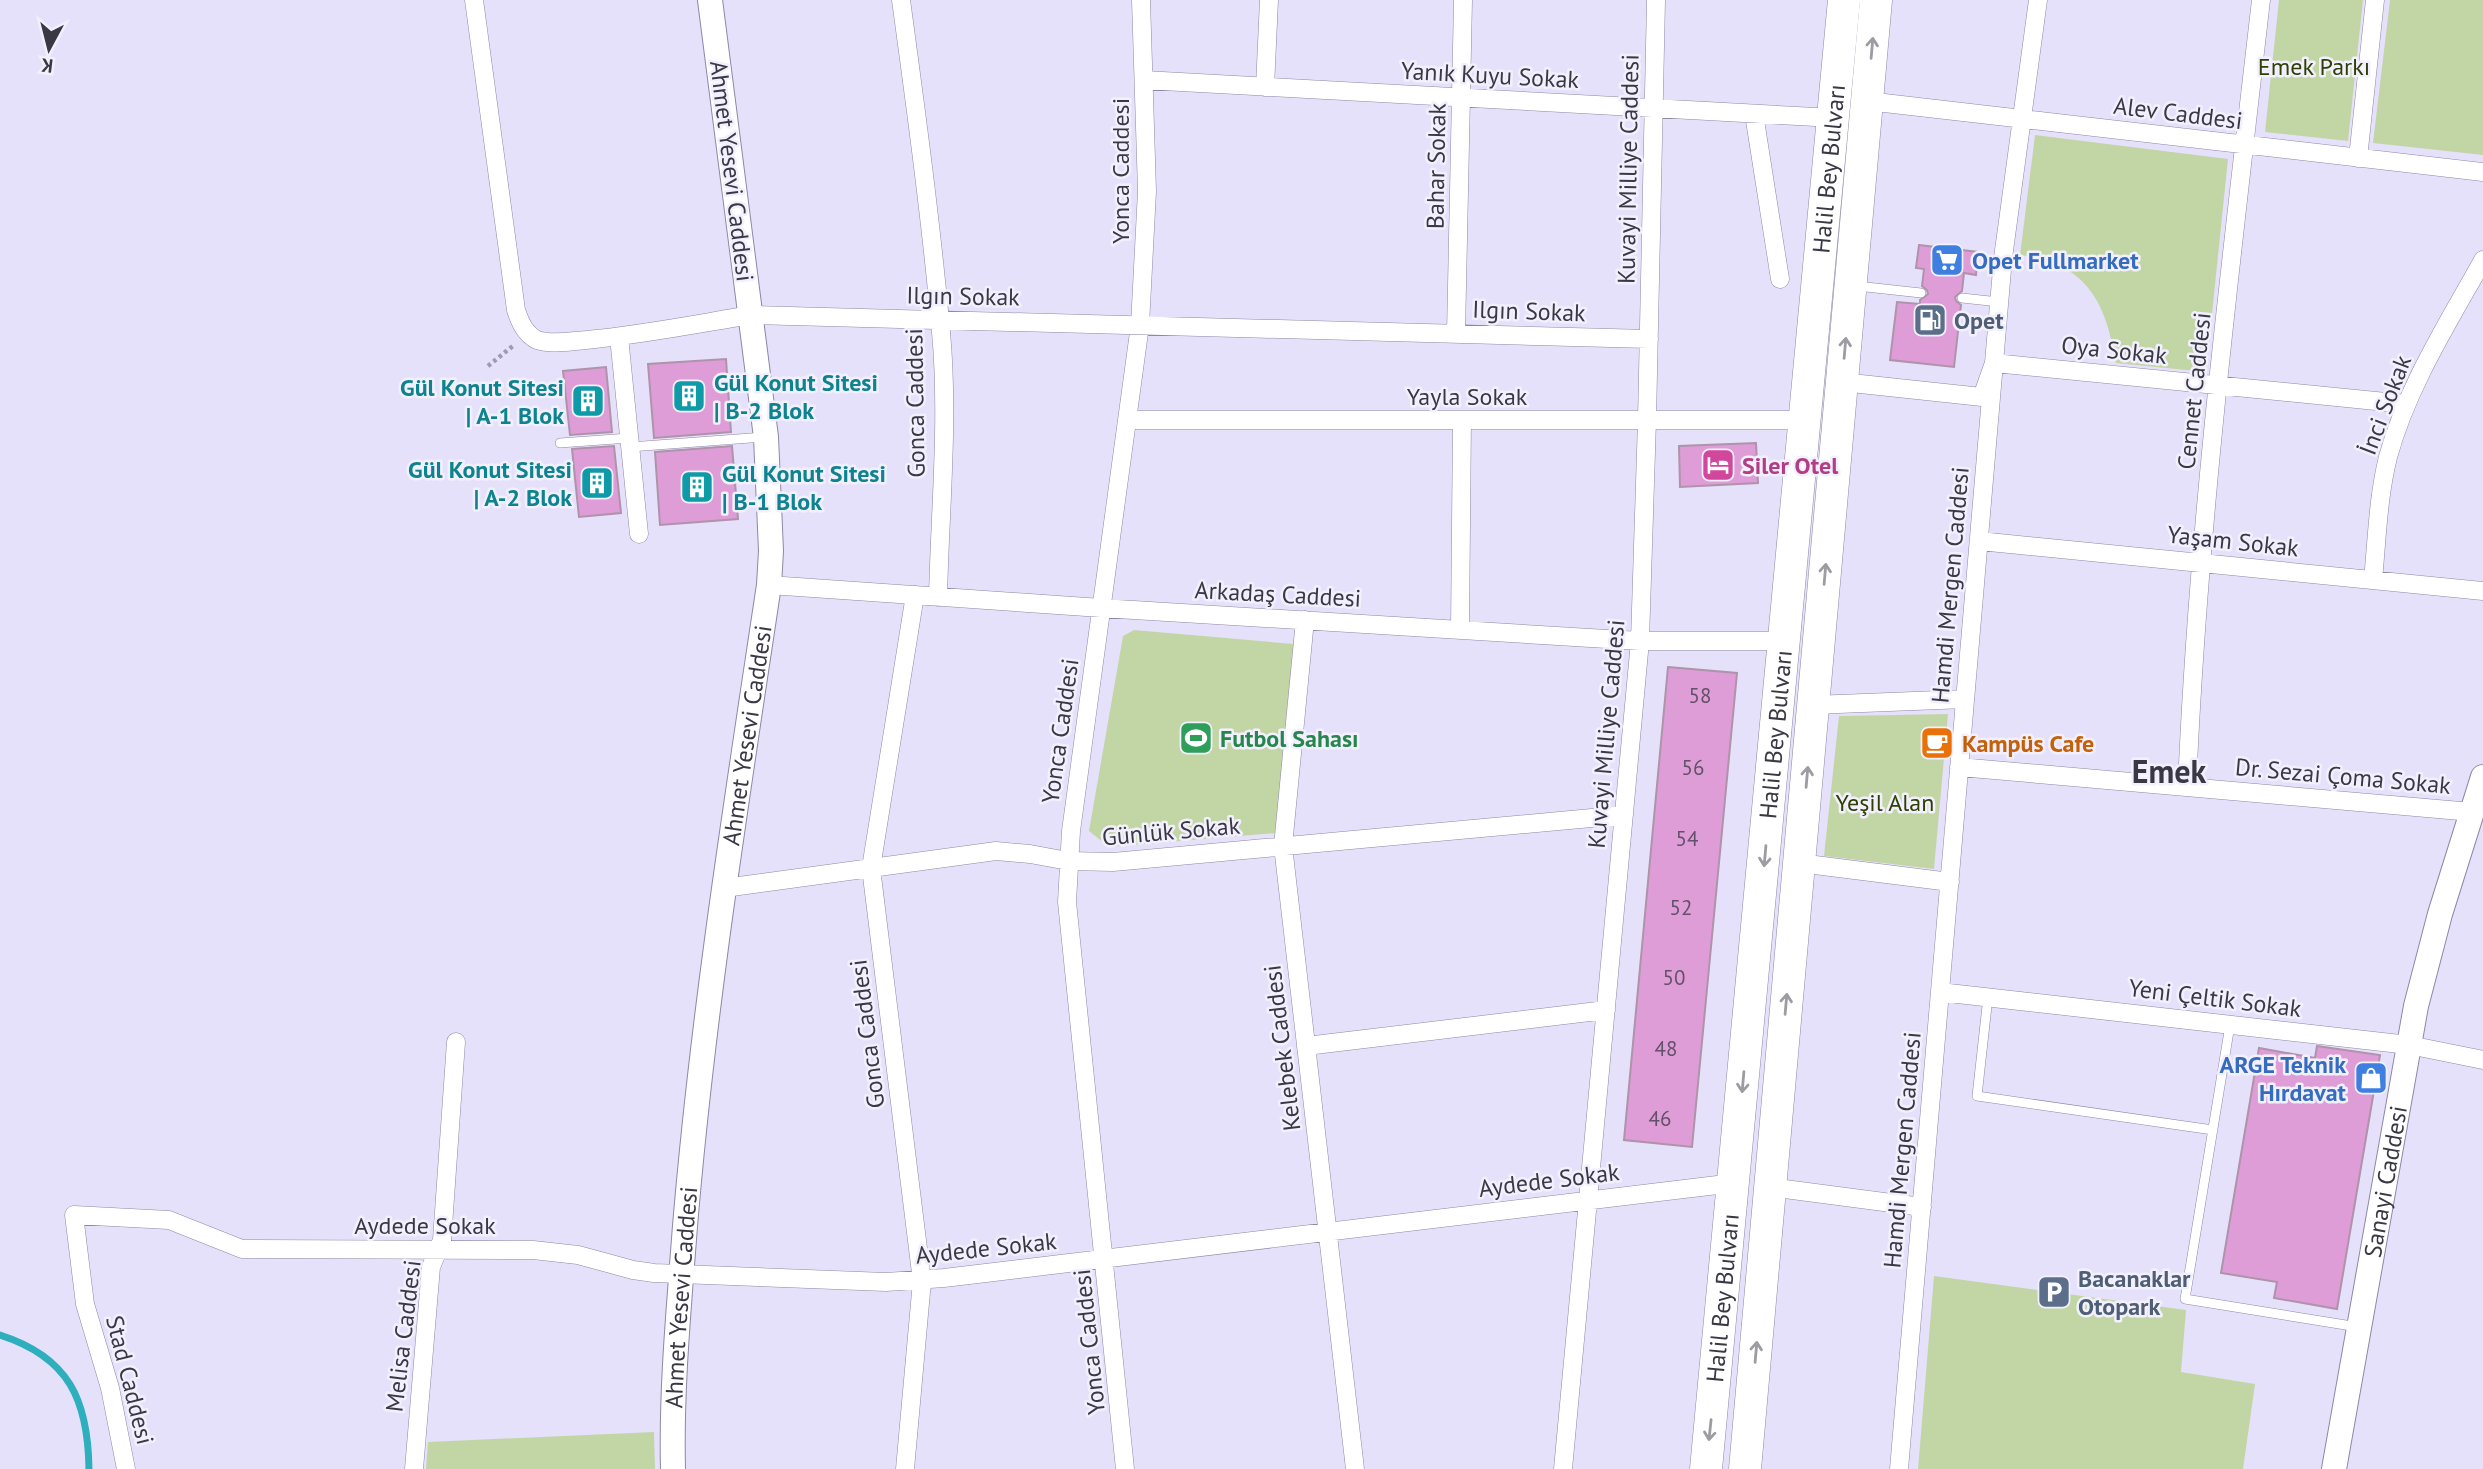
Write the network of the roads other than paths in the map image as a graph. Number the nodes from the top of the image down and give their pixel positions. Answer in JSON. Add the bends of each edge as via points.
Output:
{"nodes":[{"id":1,"x":474,"y":0,"type":"edge"},
{"id":2,"x":710,"y":0,"type":"edge"},
{"id":3,"x":901,"y":0,"type":"edge"},
{"id":4,"x":1141,"y":0,"type":"edge"},
{"id":5,"x":1269,"y":0,"type":"edge"},
{"id":6,"x":1463,"y":0,"type":"edge"},
{"id":7,"x":1656,"y":0,"type":"edge"},
{"id":8,"x":1844,"y":0,"type":"edge"},
{"id":9,"x":1876,"y":0,"type":"edge"},
{"id":10,"x":2038,"y":0,"type":"edge"},
{"id":11,"x":2261,"y":0,"type":"edge"},
{"id":12,"x":2375,"y":0,"type":"edge"},
{"id":13,"x":1144,"y":80,"type":"junction"},
{"id":14,"x":1265,"y":87,"type":"junction"},
{"id":15,"x":1461,"y":98,"type":"junction"},
{"id":16,"x":1867,"y":101,"type":"junction"},
{"id":17,"x":1654,"y":108,"type":"junction"},
{"id":18,"x":1754,"y":114,"type":"junction"},
{"id":19,"x":1834,"y":118,"type":"junction"},
{"id":20,"x":2022,"y":119,"type":"junction"},
{"id":21,"x":2245,"y":145,"type":"junction"},
{"id":22,"x":2358,"y":158,"type":"junction"},
{"id":23,"x":2483,"y":172,"type":"edge"},
{"id":24,"x":2483,"y":260,"type":"edge"},
{"id":25,"x":1780,"y":279,"type":"dead end"},
{"id":26,"x":1851,"y":285,"type":"junction"},
{"id":27,"x":1921,"y":293,"type":"dead end"},
{"id":28,"x":1962,"y":298,"type":"dead end"},
{"id":29,"x":1999,"y":302,"type":"junction"},
{"id":30,"x":751,"y":316,"type":"junction"},
{"id":31,"x":939,"y":320,"type":"junction"},
{"id":32,"x":1140,"y":326,"type":"junction"},
{"id":33,"x":1457,"y":334,"type":"junction"},
{"id":34,"x":619,"y":337,"type":"junction"},
{"id":35,"x":1649,"y":339,"type":"junction"},
{"id":36,"x":1994,"y":362,"type":"junction"},
{"id":37,"x":1842,"y":382,"type":"junction"},
{"id":38,"x":2219,"y":385,"type":"junction"},
{"id":39,"x":2406,"y":404,"type":"junction"},
{"id":40,"x":1128,"y":420,"type":"junction"},
{"id":41,"x":1647,"y":420,"type":"junction"},
{"id":42,"x":1462,"y":421,"type":"junction"},
{"id":43,"x":1805,"y":421,"type":"junction"},
{"id":44,"x":766,"y":437,"type":"junction"},
{"id":45,"x":630,"y":442,"type":"junction"},
{"id":46,"x":560,"y":443,"type":"dead end"},
{"id":47,"x":639,"y":534,"type":"dead end"},
{"id":48,"x":1979,"y":541,"type":"junction"},
{"id":49,"x":2200,"y":563,"type":"junction"},
{"id":50,"x":2373,"y":580,"type":"junction"},
{"id":51,"x":769,"y":585,"type":"junction"},
{"id":52,"x":2483,"y":591,"type":"edge"},
{"id":53,"x":915,"y":595,"type":"junction"},
{"id":54,"x":938,"y":597,"type":"junction"},
{"id":55,"x":1101,"y":608,"type":"junction"},
{"id":56,"x":1305,"y":621,"type":"junction"},
{"id":57,"x":1460,"y":630,"type":"junction"},
{"id":58,"x":1640,"y":640,"type":"junction"},
{"id":59,"x":1785,"y":641,"type":"junction"},
{"id":60,"x":1965,"y":699,"type":"junction"},
{"id":61,"x":1813,"y":705,"type":"junction"},
{"id":62,"x":1959,"y":767,"type":"junction"},
{"id":63,"x":2483,"y":777,"type":"edge"},
{"id":64,"x":2187,"y":787,"type":"junction"},
{"id":65,"x":2472,"y":812,"type":"junction"},
{"id":66,"x":1624,"y":815,"type":"junction"},
{"id":67,"x":1283,"y":846,"type":"junction"},
{"id":68,"x":1068,"y":861,"type":"junction"},
{"id":69,"x":1799,"y":863,"type":"junction"},
{"id":70,"x":871,"y":868,"type":"junction"},
{"id":71,"x":1950,"y":881,"type":"junction"},
{"id":72,"x":724,"y":888,"type":"junction"},
{"id":73,"x":1940,"y":992,"type":"junction"},
{"id":74,"x":1988,"y":997,"type":"junction"},
{"id":75,"x":1606,"y":1010,"type":"junction"},
{"id":76,"x":2230,"y":1025,"type":"junction"},
{"id":77,"x":456,"y":1041,"type":"dead end"},
{"id":78,"x":2409,"y":1045,"type":"junction"},
{"id":79,"x":1306,"y":1046,"type":"junction"},
{"id":80,"x":2483,"y":1060,"type":"edge"},
{"id":81,"x":2213,"y":1130,"type":"junction"},
{"id":82,"x":1734,"y":1183,"type":"junction"},
{"id":83,"x":1770,"y":1187,"type":"junction"},
{"id":84,"x":1589,"y":1200,"type":"junction"},
{"id":85,"x":1922,"y":1207,"type":"junction"},
{"id":86,"x":1328,"y":1232,"type":"junction"},
{"id":87,"x":242,"y":1249,"type":"joint"},
{"id":88,"x":439,"y":1250,"type":"junction"},
{"id":89,"x":1105,"y":1259,"type":"junction"},
{"id":90,"x":681,"y":1275,"type":"junction"},
{"id":91,"x":922,"y":1280,"type":"junction"},
{"id":92,"x":2360,"y":1328,"type":"junction"},
{"id":93,"x":126,"y":1469,"type":"edge"},
{"id":94,"x":414,"y":1469,"type":"edge"},
{"id":95,"x":673,"y":1469,"type":"edge"},
{"id":96,"x":905,"y":1469,"type":"edge"},
{"id":97,"x":1125,"y":1469,"type":"edge"},
{"id":98,"x":1355,"y":1469,"type":"edge"},
{"id":99,"x":1563,"y":1469,"type":"edge"},
{"id":100,"x":1706,"y":1469,"type":"edge"},
{"id":101,"x":1745,"y":1469,"type":"edge"},
{"id":102,"x":1899,"y":1469,"type":"edge"},
{"id":103,"x":2334,"y":1469,"type":"edge"}],
"edges":[{"from":1,"to":34,"type":"street","name":"Ilgın Sokak","via":[[520,324],[538,340],[549,342]]},
{"from":2,"to":30,"type":"street","name":"Ahmet Yesevi Caddesi"},
{"from":3,"to":31,"type":"street","name":"Gonca Caddesi"},
{"from":4,"to":13,"type":"street","name":"Yonca Caddesi"},
{"from":5,"to":14,"type":"street"},
{"from":6,"to":15,"type":"street","name":"Bahar Sokak"},
{"from":7,"to":17,"type":"street","name":"Kuvayi Milliye Caddesi"},
{"from":8,"to":19,"type":"highway","name":"Halil Bey Bulvarı"},
{"from":16,"to":9,"type":"highway","name":"Halil Bey Bulvarı","one_way":true},
{"from":10,"to":20,"type":"street","name":"Hamdi Mergen Caddesi"},
{"from":11,"to":21,"type":"street","name":"Cennet Caddesi"},
{"from":12,"to":22,"type":"street"},
{"from":13,"to":14,"type":"street","name":"Yanık Kuyu Sokak"},
{"from":13,"to":32,"type":"street","name":"Yonca Caddesi","via":[[1147,191]]},
{"from":14,"to":15,"type":"street","name":"Yanık Kuyu Sokak"},
{"from":15,"to":17,"type":"street","name":"Yanık Kuyu Sokak"},
{"from":15,"to":33,"type":"street","name":"Bahar Sokak"},
{"from":16,"to":20,"type":"street","name":"Alev Caddesi"},
{"from":16,"to":26,"type":"highway","name":"Halil Bey Bulvarı"},
{"from":17,"to":18,"type":"street","name":"Yanık Kuyu Sokak"},
{"from":17,"to":35,"type":"street","name":"Kuvayi Milliye Caddesi"},
{"from":18,"to":19,"type":"street","name":"Yanık Kuyu Sokak"},
{"from":18,"to":25,"type":"street","name":"Halil Bey Bulvarı"},
{"from":19,"to":43,"type":"highway","name":"Halil Bey Bulvarı"},
{"from":20,"to":21,"type":"street","name":"Alev Caddesi"},
{"from":20,"to":29,"type":"street","name":"Hamdi Mergen Caddesi"},
{"from":21,"to":22,"type":"street","name":"Alev Caddesi"},
{"from":21,"to":38,"type":"street","name":"Cennet Caddesi"},
{"from":22,"to":23,"type":"street","name":"Alev Caddesi"},
{"from":24,"to":39,"type":"street","name":"İnci Sokak"},
{"from":26,"to":27,"type":"lane"},
{"from":37,"to":26,"type":"highway","name":"Halil Bey Bulvarı","one_way":true},
{"from":28,"to":29,"type":"lane"},
{"from":29,"to":36,"type":"street","name":"Hamdi Mergen Caddesi"},
{"from":30,"to":31,"type":"street","name":"Ilgın Sokak"},
{"from":30,"to":34,"type":"street","name":"Ilgın Sokak"},
{"from":30,"to":44,"type":"street","name":"Ahmet Yesevi Caddesi"},
{"from":31,"to":32,"type":"street","name":"Ilgın Sokak"},
{"from":31,"to":54,"type":"street","name":"Gonca Caddesi","via":[[943,408]]},
{"from":32,"to":33,"type":"street","name":"Ilgın Sokak"},
{"from":32,"to":40,"type":"street","name":"Yonca Caddesi"},
{"from":33,"to":35,"type":"street","name":"Ilgın Sokak"},
{"from":34,"to":45,"type":"street"},
{"from":35,"to":41,"type":"street","name":"Kuvayi Milliye Caddesi"},
{"from":36,"to":37,"type":"street","via":[[1982,397]]},
{"from":36,"to":38,"type":"street","name":"Oya Sokak"},
{"from":36,"to":48,"type":"street","name":"Hamdi Mergen Caddesi"},
{"from":61,"to":37,"type":"highway","name":"Halil Bey Bulvarı","one_way":true},
{"from":38,"to":39,"type":"street","name":"Oya Sokak"},
{"from":38,"to":49,"type":"street","name":"Cennet Caddesi"},
{"from":39,"to":50,"type":"street","name":"İnci Sokak","via":[[2384,478]]},
{"from":40,"to":42,"type":"street","name":"Yayla Sokak"},
{"from":40,"to":55,"type":"street","name":"Yonca Caddesi"},
{"from":41,"to":42,"type":"street","name":"Yayla Sokak"},
{"from":41,"to":43,"type":"street","name":"Yayla Sokak"},
{"from":41,"to":58,"type":"street","name":"Kuvayi Milliye Caddesi"},
{"from":42,"to":57,"type":"street"},
{"from":43,"to":59,"type":"highway","name":"Halil Bey Bulvarı"},
{"from":44,"to":45,"type":"lane"},
{"from":44,"to":51,"type":"street","name":"Ahmet Yesevi Caddesi"},
{"from":45,"to":46,"type":"lane"},
{"from":45,"to":47,"type":"street"},
{"from":48,"to":49,"type":"street","name":"Yaşam Sokak"},
{"from":48,"to":60,"type":"street","name":"Hamdi Mergen Caddesi"},
{"from":49,"to":50,"type":"street","name":"Yaşam Sokak"},
{"from":49,"to":64,"type":"street","name":"Cennet Caddesi"},
{"from":50,"to":52,"type":"street","name":"Yaşam Sokak"},
{"from":51,"to":53,"type":"street","name":"Arkadaş Caddesi"},
{"from":51,"to":72,"type":"street","name":"Ahmet Yesevi Caddesi"},
{"from":53,"to":54,"type":"street","name":"Arkadaş Caddesi"},
{"from":53,"to":70,"type":"street","name":"Gonca Caddesi"},
{"from":54,"to":55,"type":"street","name":"Arkadaş Caddesi"},
{"from":55,"to":56,"type":"street","name":"Arkadaş Caddesi"},
{"from":55,"to":68,"type":"street","name":"Yonca Caddesi"},
{"from":56,"to":57,"type":"street","name":"Arkadaş Caddesi"},
{"from":56,"to":67,"type":"street","name":"Kelebek Caddesi"},
{"from":57,"to":58,"type":"street","name":"Arkadaş Caddesi"},
{"from":58,"to":59,"type":"street","name":"Arkadaş Caddesi"},
{"from":58,"to":66,"type":"street","name":"Kuvayi Milliye Caddesi"},
{"from":59,"to":82,"type":"highway","name":"Halil Bey Bulvarı","one_way":true},
{"from":60,"to":61,"type":"street"},
{"from":60,"to":62,"type":"street","name":"Hamdi Mergen Caddesi"},
{"from":69,"to":61,"type":"highway","name":"Halil Bey Bulvarı","one_way":true},
{"from":62,"to":64,"type":"street","name":"Dr. Sezai Çoma Sokak"},
{"from":62,"to":71,"type":"street","name":"Hamdi Mergen Caddesi"},
{"from":63,"to":65,"type":"street","name":"Sanayi Caddesi"},
{"from":64,"to":65,"type":"street","name":"Dr. Sezai Çoma Sokak"},
{"from":65,"to":78,"type":"street","name":"Sanayi Caddesi","via":[[2425,968]]},
{"from":66,"to":67,"type":"street","name":"Günlük Sokak"},
{"from":66,"to":75,"type":"street","name":"Kuvayi Milliye Caddesi"},
{"from":67,"to":68,"type":"street","name":"Günlük Sokak","via":[[1114,862]]},
{"from":67,"to":79,"type":"street","name":"Kelebek Caddesi"},
{"from":68,"to":70,"type":"street","name":"Günlük Sokak","via":[[996,851]]},
{"from":68,"to":89,"type":"street","name":"Yonca Caddesi","via":[[1071,949]]},
{"from":69,"to":71,"type":"street"},
{"from":83,"to":69,"type":"highway","name":"Halil Bey Bulvarı","one_way":true},
{"from":70,"to":72,"type":"street","name":"Günlük Sokak"},
{"from":70,"to":91,"type":"street","name":"Gonca Caddesi"},
{"from":71,"to":73,"type":"street","name":"Hamdi Mergen Caddesi"},
{"from":72,"to":90,"type":"street","name":"Ahmet Yesevi Caddesi"},
{"from":73,"to":74,"type":"street","name":"Yeni Çeltik Sokak"},
{"from":73,"to":85,"type":"street","name":"Hamdi Mergen Caddesi"},
{"from":74,"to":76,"type":"street","name":"Yeni Çeltik Sokak"},
{"from":74,"to":81,"type":"lane","via":[[1977,1096]]},
{"from":75,"to":79,"type":"street"},
{"from":75,"to":84,"type":"street","name":"Kuvayi Milliye Caddesi"},
{"from":76,"to":78,"type":"street","name":"Yeni Çeltik Sokak"},
{"from":76,"to":81,"type":"lane"},
{"from":77,"to":88,"type":"street","name":"Melisa Caddesi"},
{"from":78,"to":80,"type":"street","name":"Yeni Çeltik Sokak"},
{"from":78,"to":92,"type":"street","name":"Sanayi Caddesi"},
{"from":79,"to":86,"type":"street","name":"Kelebek Caddesi"},
{"from":81,"to":92,"type":"lane","via":[[2185,1299]]},
{"from":82,"to":84,"type":"street","name":"Aydede Sokak"},
{"from":82,"to":100,"type":"highway","name":"Halil Bey Bulvarı","one_way":true},
{"from":83,"to":85,"type":"street"},
{"from":101,"to":83,"type":"highway","name":"Halil Bey Bulvarı","one_way":true},
{"from":84,"to":86,"type":"street","name":"Aydede Sokak"},
{"from":84,"to":99,"type":"street","name":"Kuvayi Milliye Caddesi"},
{"from":85,"to":102,"type":"street","name":"Hamdi Mergen Caddesi"},
{"from":86,"to":89,"type":"street","name":"Aydede Sokak"},
{"from":86,"to":98,"type":"street","name":"Kelebek Caddesi"},
{"from":87,"to":88,"type":"street","name":"Aydede Sokak"},
{"from":87,"to":93,"type":"street","name":"Stad Caddesi","via":[[169,1220],[74,1215],[85,1304],[110,1388]]},
{"from":88,"to":90,"type":"street","name":"Aydede Sokak","via":[[557,1251],[633,1270]]},
{"from":88,"to":94,"type":"street","name":"Melisa Caddesi","via":[[431,1267]]},
{"from":89,"to":91,"type":"street","name":"Aydede Sokak"},
{"from":89,"to":97,"type":"street","name":"Yonca Caddesi"},
{"from":90,"to":91,"type":"street","name":"Aydede Sokak"},
{"from":90,"to":95,"type":"street","name":"Ahmet Yesevi Caddesi"},
{"from":91,"to":96,"type":"street","name":"Gonca Caddesi"},
{"from":92,"to":103,"type":"street","name":"Sanayi Caddesi"}]}
